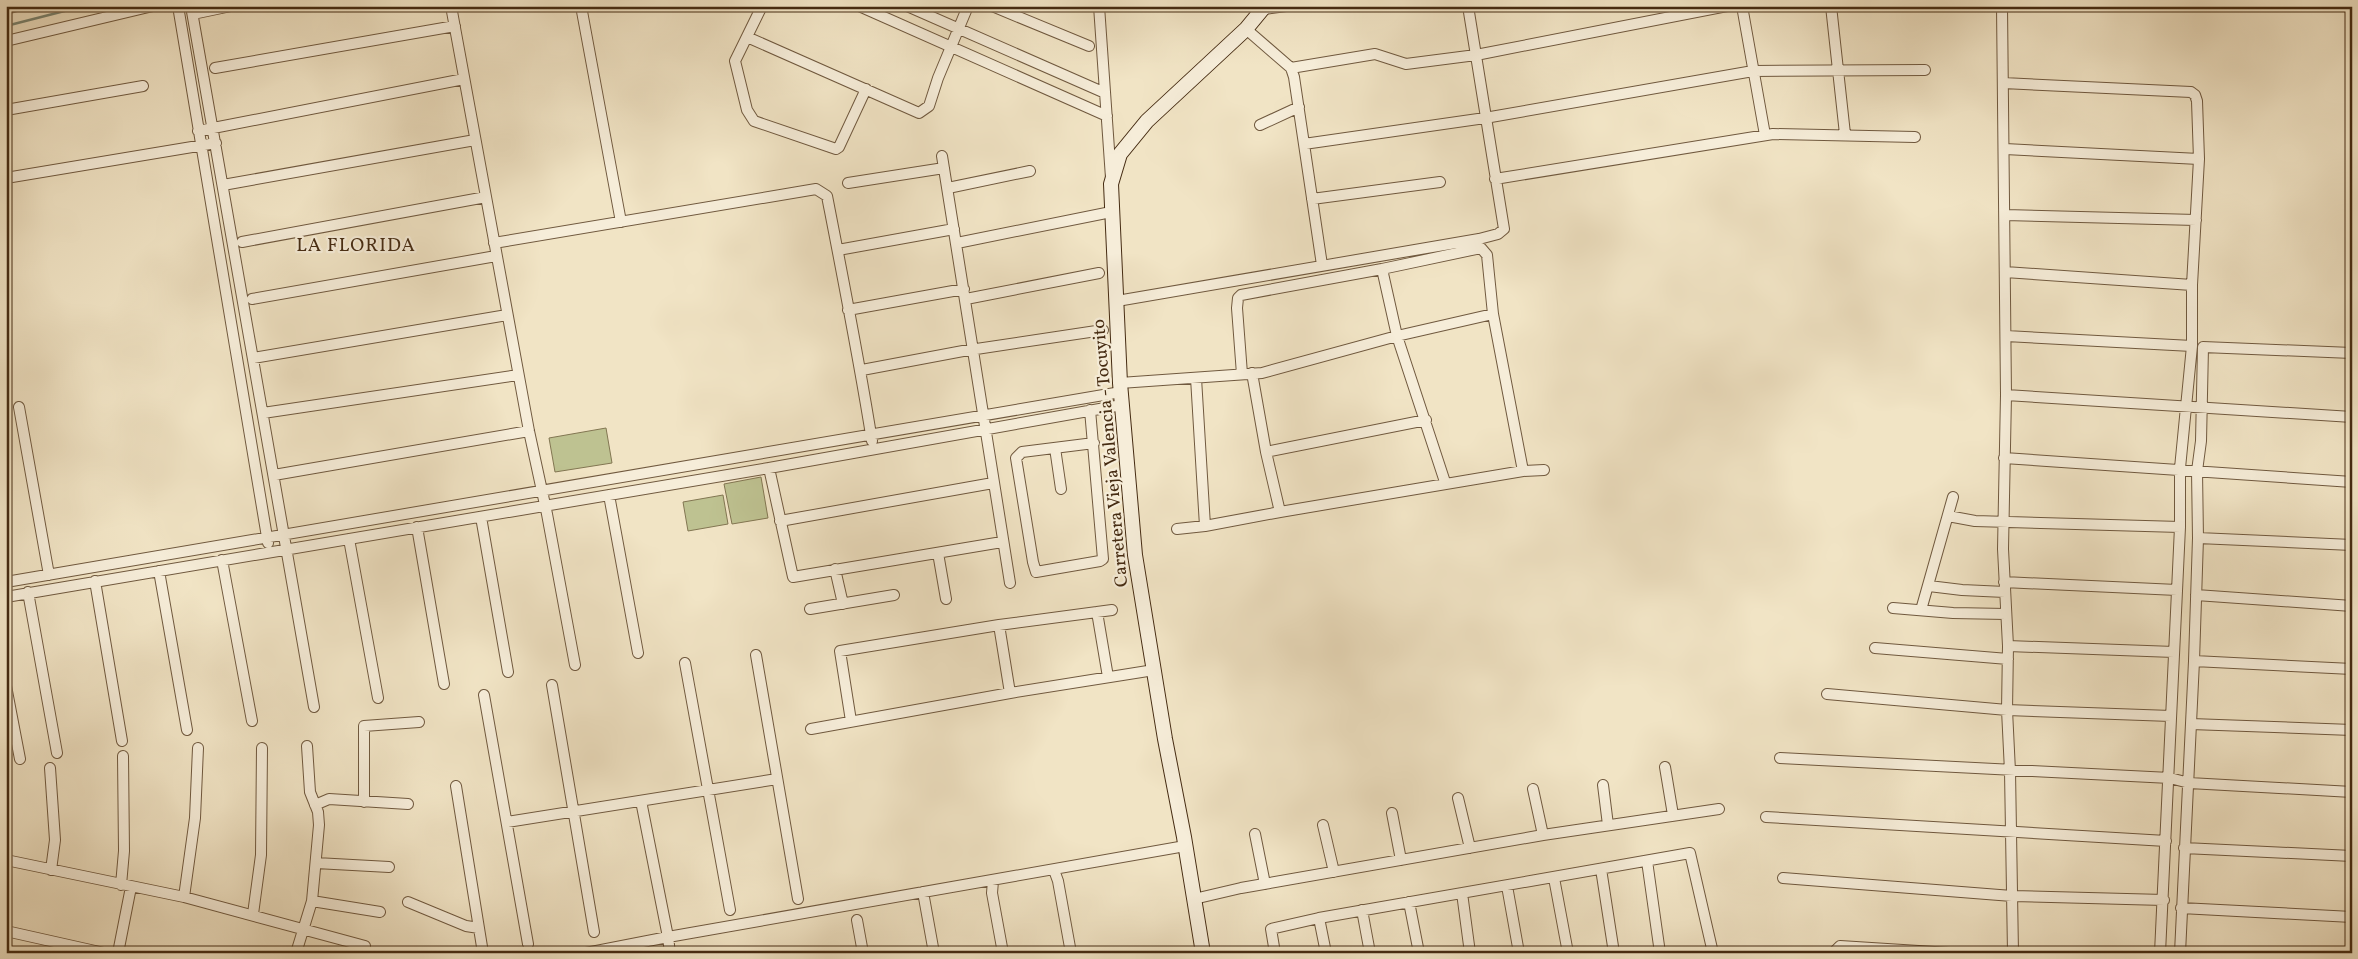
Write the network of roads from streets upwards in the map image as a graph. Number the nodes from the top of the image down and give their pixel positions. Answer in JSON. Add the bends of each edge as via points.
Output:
{"nodes":[{"id":1,"x":17,"y":6,"type":"edge"},
{"id":2,"x":153,"y":6,"type":"edge"},
{"id":3,"x":178,"y":6,"type":"edge"},
{"id":4,"x":231,"y":6,"type":"edge"},
{"id":5,"x":451,"y":6,"type":"edge"},
{"id":6,"x":581,"y":6,"type":"edge"},
{"id":7,"x":762,"y":6,"type":"edge"},
{"id":8,"x":859,"y":6,"type":"edge"},
{"id":9,"x":907,"y":6,"type":"edge"},
{"id":10,"x":968,"y":6,"type":"edge"},
{"id":11,"x":992,"y":6,"type":"edge"},
{"id":12,"x":1100,"y":6,"type":"edge"},
{"id":13,"x":1286,"y":6,"type":"edge"},
{"id":14,"x":1468,"y":6,"type":"edge"},
{"id":15,"x":1727,"y":6,"type":"edge"},
{"id":16,"x":1742,"y":6,"type":"edge"},
{"id":17,"x":1831,"y":6,"type":"edge"},
{"id":18,"x":2002,"y":6,"type":"edge"},
{"id":19,"x":1265,"y":8,"type":"edge"},
{"id":20,"x":6,"y":9,"type":"edge"},
{"id":21,"x":192,"y":10,"type":"edge"},
{"id":22,"x":455,"y":26,"type":"junction"},
{"id":23,"x":958,"y":29,"type":"junction"},
{"id":24,"x":1246,"y":29,"type":"junction"},
{"id":25,"x":747,"y":37,"type":"junction"},
{"id":26,"x":6,"y":42,"type":"edge"},
{"id":27,"x":1089,"y":46,"type":"dead end"},
{"id":28,"x":951,"y":47,"type":"junction"},
{"id":29,"x":1476,"y":55,"type":"junction"},
{"id":30,"x":215,"y":68,"type":"dead end"},
{"id":31,"x":1290,"y":68,"type":"junction"},
{"id":32,"x":1838,"y":70,"type":"junction"},
{"id":33,"x":1925,"y":70,"type":"dead end"},
{"id":34,"x":1753,"y":71,"type":"junction"},
{"id":35,"x":464,"y":78,"type":"junction"},
{"id":36,"x":2003,"y":83,"type":"junction"},
{"id":37,"x":143,"y":86,"type":"dead end"},
{"id":38,"x":866,"y":89,"type":"junction"},
{"id":39,"x":1105,"y":94,"type":"junction"},
{"id":40,"x":1299,"y":107,"type":"junction"},
{"id":41,"x":6,"y":110,"type":"edge"},
{"id":42,"x":1106,"y":116,"type":"junction"},
{"id":43,"x":1486,"y":118,"type":"junction"},
{"id":44,"x":1260,"y":125,"type":"dead end"},
{"id":45,"x":214,"y":129,"type":"junction"},
{"id":46,"x":198,"y":131,"type":"junction"},
{"id":47,"x":1845,"y":134,"type":"junction"},
{"id":48,"x":1765,"y":135,"type":"junction"},
{"id":49,"x":1915,"y":137,"type":"dead end"},
{"id":50,"x":475,"y":140,"type":"junction"},
{"id":51,"x":216,"y":143,"type":"junction"},
{"id":52,"x":1304,"y":144,"type":"junction"},
{"id":53,"x":201,"y":146,"type":"junction"},
{"id":54,"x":2005,"y":149,"type":"junction"},
{"id":55,"x":942,"y":156,"type":"dead end"},
{"id":56,"x":2199,"y":159,"type":"junction"},
{"id":57,"x":944,"y":168,"type":"junction"},
{"id":58,"x":1030,"y":171,"type":"dead end"},
{"id":59,"x":6,"y":178,"type":"edge"},
{"id":60,"x":1495,"y":179,"type":"junction"},
{"id":61,"x":1440,"y":182,"type":"dead end"},
{"id":62,"x":848,"y":183,"type":"dead end"},
{"id":63,"x":1111,"y":184,"type":"junction"},
{"id":64,"x":223,"y":185,"type":"junction"},
{"id":65,"x":948,"y":188,"type":"junction"},
{"id":66,"x":486,"y":198,"type":"junction"},
{"id":67,"x":1312,"y":198,"type":"junction"},
{"id":68,"x":1111,"y":212,"type":"junction"},
{"id":69,"x":2005,"y":215,"type":"junction"},
{"id":70,"x":2196,"y":220,"type":"junction"},
{"id":71,"x":621,"y":222,"type":"junction"},
{"id":72,"x":954,"y":229,"type":"junction"},
{"id":73,"x":242,"y":242,"type":"dead end"},
{"id":74,"x":494,"y":243,"type":"junction"},
{"id":75,"x":957,"y":243,"type":"junction"},
{"id":76,"x":838,"y":250,"type":"junction"},
{"id":77,"x":496,"y":256,"type":"junction"},
{"id":78,"x":1322,"y":265,"type":"junction"},
{"id":79,"x":1382,"y":270,"type":"junction"},
{"id":80,"x":2005,"y":272,"type":"junction"},
{"id":81,"x":1099,"y":273,"type":"dead end"},
{"id":82,"x":2192,"y":285,"type":"junction"},
{"id":83,"x":965,"y":294,"type":"junction"},
{"id":84,"x":252,"y":299,"type":"dead end"},
{"id":85,"x":1117,"y":301,"type":"junction"},
{"id":86,"x":848,"y":310,"type":"junction"},
{"id":87,"x":507,"y":314,"type":"junction"},
{"id":88,"x":1493,"y":314,"type":"junction"},
{"id":89,"x":1103,"y":330,"type":"dead end"},
{"id":90,"x":1397,"y":336,"type":"junction"},
{"id":91,"x":2006,"y":336,"type":"junction"},
{"id":92,"x":2192,"y":346,"type":"junction"},
{"id":93,"x":974,"y":350,"type":"junction"},
{"id":94,"x":2352,"y":353,"type":"edge"},
{"id":95,"x":253,"y":358,"type":"junction"},
{"id":96,"x":862,"y":370,"type":"junction"},
{"id":97,"x":1247,"y":374,"type":"junction"},
{"id":98,"x":518,"y":375,"type":"junction"},
{"id":99,"x":1196,"y":378,"type":"junction"},
{"id":100,"x":1121,"y":393,"type":"junction"},
{"id":101,"x":2006,"y":396,"type":"junction"},
{"id":102,"x":19,"y":407,"type":"dead end"},
{"id":103,"x":2186,"y":407,"type":"junction"},
{"id":104,"x":2201,"y":408,"type":"junction"},
{"id":105,"x":1090,"y":410,"type":"junction"},
{"id":106,"x":263,"y":413,"type":"junction"},
{"id":107,"x":984,"y":417,"type":"junction"},
{"id":108,"x":2352,"y":417,"type":"edge"},
{"id":109,"x":1426,"y":420,"type":"junction"},
{"id":110,"x":985,"y":429,"type":"junction"},
{"id":111,"x":529,"y":431,"type":"junction"},
{"id":112,"x":871,"y":435,"type":"junction"},
{"id":113,"x":1094,"y":443,"type":"junction"},
{"id":114,"x":1055,"y":448,"type":"junction"},
{"id":115,"x":874,"y":449,"type":"junction"},
{"id":116,"x":1266,"y":452,"type":"junction"},
{"id":117,"x":2004,"y":458,"type":"junction"},
{"id":118,"x":769,"y":468,"type":"junction"},
{"id":119,"x":2180,"y":468,"type":"junction"},
{"id":120,"x":1523,"y":470,"type":"junction"},
{"id":121,"x":1544,"y":470,"type":"dead end"},
{"id":122,"x":2197,"y":471,"type":"junction"},
{"id":123,"x":274,"y":475,"type":"junction"},
{"id":124,"x":1445,"y":482,"type":"junction"},
{"id":125,"x":2352,"y":482,"type":"edge"},
{"id":126,"x":993,"y":483,"type":"junction"},
{"id":127,"x":1061,"y":489,"type":"dead end"},
{"id":128,"x":542,"y":492,"type":"junction"},
{"id":129,"x":609,"y":495,"type":"junction"},
{"id":130,"x":1953,"y":497,"type":"dead end"},
{"id":131,"x":545,"y":506,"type":"junction"},
{"id":132,"x":1280,"y":512,"type":"junction"},
{"id":133,"x":1948,"y":516,"type":"junction"},
{"id":134,"x":481,"y":517,"type":"junction"},
{"id":135,"x":780,"y":521,"type":"junction"},
{"id":136,"x":2003,"y":521,"type":"junction"},
{"id":137,"x":1205,"y":526,"type":"junction"},
{"id":138,"x":417,"y":527,"type":"junction"},
{"id":139,"x":2180,"y":527,"type":"junction"},
{"id":140,"x":1177,"y":529,"type":"dead end"},
{"id":141,"x":285,"y":535,"type":"junction"},
{"id":142,"x":267,"y":538,"type":"junction"},
{"id":143,"x":2198,"y":538,"type":"junction"},
{"id":144,"x":349,"y":539,"type":"junction"},
{"id":145,"x":1002,"y":542,"type":"junction"},
{"id":146,"x":2352,"y":545,"type":"edge"},
{"id":147,"x":287,"y":549,"type":"junction"},
{"id":148,"x":270,"y":552,"type":"junction"},
{"id":149,"x":938,"y":553,"type":"junction"},
{"id":150,"x":222,"y":560,"type":"junction"},
{"id":151,"x":835,"y":570,"type":"junction"},
{"id":152,"x":159,"y":571,"type":"junction"},
{"id":153,"x":49,"y":575,"type":"junction"},
{"id":154,"x":95,"y":581,"type":"junction"},
{"id":155,"x":6,"y":582,"type":"edge"},
{"id":156,"x":1010,"y":583,"type":"dead end"},
{"id":157,"x":1929,"y":586,"type":"junction"},
{"id":158,"x":2005,"y":587,"type":"junction"},
{"id":159,"x":2178,"y":590,"type":"junction"},
{"id":160,"x":28,"y":592,"type":"junction"},
{"id":161,"x":894,"y":595,"type":"dead end"},
{"id":162,"x":6,"y":596,"type":"edge"},
{"id":163,"x":2196,"y":596,"type":"junction"},
{"id":164,"x":946,"y":599,"type":"dead end"},
{"id":165,"x":843,"y":604,"type":"junction"},
{"id":166,"x":2352,"y":606,"type":"edge"},
{"id":167,"x":1893,"y":608,"type":"dead end"},
{"id":168,"x":810,"y":609,"type":"dead end"},
{"id":169,"x":1112,"y":610,"type":"dead end"},
{"id":170,"x":1921,"y":610,"type":"junction"},
{"id":171,"x":1097,"y":612,"type":"junction"},
{"id":172,"x":2006,"y":614,"type":"junction"},
{"id":173,"x":999,"y":625,"type":"junction"},
{"id":174,"x":2008,"y":646,"type":"junction"},
{"id":175,"x":1875,"y":648,"type":"dead end"},
{"id":176,"x":2174,"y":652,"type":"junction"},
{"id":177,"x":638,"y":653,"type":"dead end"},
{"id":178,"x":756,"y":655,"type":"dead end"},
{"id":179,"x":2008,"y":659,"type":"junction"},
{"id":180,"x":2194,"y":661,"type":"junction"},
{"id":181,"x":685,"y":663,"type":"dead end"},
{"id":182,"x":575,"y":665,"type":"dead end"},
{"id":183,"x":2352,"y":669,"type":"edge"},
{"id":184,"x":1154,"y":670,"type":"junction"},
{"id":185,"x":508,"y":672,"type":"dead end"},
{"id":186,"x":1108,"y":677,"type":"junction"},
{"id":187,"x":444,"y":684,"type":"dead end"},
{"id":188,"x":552,"y":685,"type":"dead end"},
{"id":189,"x":6,"y":686,"type":"edge"},
{"id":190,"x":1010,"y":693,"type":"junction"},
{"id":191,"x":1827,"y":694,"type":"dead end"},
{"id":192,"x":484,"y":695,"type":"dead end"},
{"id":193,"x":378,"y":698,"type":"dead end"},
{"id":194,"x":314,"y":708,"type":"dead end"},
{"id":195,"x":2007,"y":710,"type":"junction"},
{"id":196,"x":2171,"y":716,"type":"junction"},
{"id":197,"x":252,"y":721,"type":"dead end"},
{"id":198,"x":851,"y":721,"type":"junction"},
{"id":199,"x":419,"y":722,"type":"dead end"},
{"id":200,"x":2191,"y":724,"type":"junction"},
{"id":201,"x":811,"y":729,"type":"dead end"},
{"id":202,"x":187,"y":730,"type":"dead end"},
{"id":203,"x":2352,"y":730,"type":"edge"},
{"id":204,"x":122,"y":741,"type":"dead end"},
{"id":205,"x":307,"y":746,"type":"dead end"},
{"id":206,"x":198,"y":748,"type":"dead end"},
{"id":207,"x":262,"y":748,"type":"dead end"},
{"id":208,"x":58,"y":753,"type":"dead end"},
{"id":209,"x":123,"y":756,"type":"dead end"},
{"id":210,"x":1780,"y":758,"type":"dead end"},
{"id":211,"x":20,"y":759,"type":"dead end"},
{"id":212,"x":1665,"y":767,"type":"dead end"},
{"id":213,"x":50,"y":768,"type":"dead end"},
{"id":214,"x":2010,"y":771,"type":"junction"},
{"id":215,"x":2170,"y":778,"type":"junction"},
{"id":216,"x":778,"y":779,"type":"junction"},
{"id":217,"x":2189,"y":784,"type":"junction"},
{"id":218,"x":1603,"y":785,"type":"dead end"},
{"id":219,"x":456,"y":786,"type":"dead end"},
{"id":220,"x":1533,"y":789,"type":"dead end"},
{"id":221,"x":708,"y":790,"type":"junction"},
{"id":222,"x":2352,"y":792,"type":"edge"},
{"id":223,"x":1458,"y":798,"type":"dead end"},
{"id":224,"x":641,"y":801,"type":"junction"},
{"id":225,"x":364,"y":802,"type":"junction"},
{"id":226,"x":408,"y":804,"type":"dead end"},
{"id":227,"x":316,"y":805,"type":"junction"},
{"id":228,"x":1719,"y":809,"type":"dead end"},
{"id":229,"x":574,"y":811,"type":"junction"},
{"id":230,"x":1392,"y":813,"type":"dead end"},
{"id":231,"x":1673,"y":815,"type":"junction"},
{"id":232,"x":1766,"y":817,"type":"dead end"},
{"id":233,"x":507,"y":822,"type":"junction"},
{"id":234,"x":1323,"y":825,"type":"dead end"},
{"id":235,"x":1608,"y":826,"type":"junction"},
{"id":236,"x":2011,"y":831,"type":"junction"},
{"id":237,"x":1255,"y":834,"type":"dead end"},
{"id":238,"x":1543,"y":835,"type":"junction"},
{"id":239,"x":2166,"y":840,"type":"junction"},
{"id":240,"x":1185,"y":846,"type":"junction"},
{"id":241,"x":1470,"y":848,"type":"junction"},
{"id":242,"x":2184,"y":848,"type":"junction"},
{"id":243,"x":2352,"y":856,"type":"edge"},
{"id":244,"x":6,"y":860,"type":"edge"},
{"id":245,"x":1401,"y":860,"type":"junction"},
{"id":246,"x":1647,"y":862,"type":"junction"},
{"id":247,"x":316,"y":863,"type":"junction"},
{"id":248,"x":388,"y":867,"type":"dead end"},
{"id":249,"x":1601,"y":869,"type":"junction"},
{"id":250,"x":51,"y":870,"type":"junction"},
{"id":251,"x":1054,"y":870,"type":"junction"},
{"id":252,"x":1334,"y":872,"type":"junction"},
{"id":253,"x":1554,"y":878,"type":"junction"},
{"id":254,"x":1782,"y":878,"type":"dead end"},
{"id":255,"x":993,"y":881,"type":"junction"},
{"id":256,"x":1265,"y":884,"type":"junction"},
{"id":257,"x":126,"y":886,"type":"junction"},
{"id":258,"x":1507,"y":886,"type":"junction"},
{"id":259,"x":923,"y":892,"type":"junction"},
{"id":260,"x":1462,"y":893,"type":"junction"},
{"id":261,"x":2012,"y":896,"type":"junction"},
{"id":262,"x":184,"y":897,"type":"junction"},
{"id":263,"x":798,"y":899,"type":"dead end"},
{"id":264,"x":1194,"y":899,"type":"junction"},
{"id":265,"x":2164,"y":900,"type":"junction"},
{"id":266,"x":312,"y":901,"type":"junction"},
{"id":267,"x":408,"y":902,"type":"dead end"},
{"id":268,"x":1410,"y":902,"type":"junction"},
{"id":269,"x":2181,"y":908,"type":"junction"},
{"id":270,"x":730,"y":910,"type":"dead end"},
{"id":271,"x":1362,"y":910,"type":"junction"},
{"id":272,"x":380,"y":912,"type":"dead end"},
{"id":273,"x":253,"y":914,"type":"junction"},
{"id":274,"x":2352,"y":917,"type":"edge"},
{"id":275,"x":1319,"y":918,"type":"junction"},
{"id":276,"x":857,"y":920,"type":"dead end"},
{"id":277,"x":479,"y":928,"type":"junction"},
{"id":278,"x":304,"y":930,"type":"junction"},
{"id":279,"x":6,"y":931,"type":"edge"},
{"id":280,"x":594,"y":932,"type":"dead end"},
{"id":281,"x":668,"y":937,"type":"junction"},
{"id":282,"x":528,"y":944,"type":"dead end"},
{"id":283,"x":365,"y":946,"type":"dead end"},
{"id":284,"x":104,"y":953,"type":"edge"},
{"id":285,"x":118,"y":953,"type":"edge"},
{"id":286,"x":296,"y":953,"type":"edge"},
{"id":287,"x":484,"y":953,"type":"edge"},
{"id":288,"x":586,"y":953,"type":"edge"},
{"id":289,"x":670,"y":953,"type":"edge"},
{"id":290,"x":863,"y":953,"type":"edge"},
{"id":291,"x":934,"y":953,"type":"edge"},
{"id":292,"x":1003,"y":953,"type":"edge"},
{"id":293,"x":1071,"y":953,"type":"edge"},
{"id":294,"x":1203,"y":953,"type":"edge"},
{"id":295,"x":1275,"y":953,"type":"edge"},
{"id":296,"x":1326,"y":953,"type":"edge"},
{"id":297,"x":1370,"y":953,"type":"edge"},
{"id":298,"x":1419,"y":953,"type":"edge"},
{"id":299,"x":1470,"y":953,"type":"edge"},
{"id":300,"x":1519,"y":953,"type":"edge"},
{"id":301,"x":1568,"y":953,"type":"edge"},
{"id":302,"x":1614,"y":953,"type":"edge"},
{"id":303,"x":1660,"y":953,"type":"edge"},
{"id":304,"x":1713,"y":953,"type":"edge"},
{"id":305,"x":1833,"y":953,"type":"edge"},
{"id":306,"x":1950,"y":953,"type":"edge"},
{"id":307,"x":2013,"y":953,"type":"edge"},
{"id":308,"x":2160,"y":953,"type":"edge"},
{"id":309,"x":2180,"y":953,"type":"edge"}],
"edges":[{"from":1,"to":20,"type":"street"},
{"from":2,"to":26,"type":"street"},
{"from":3,"to":46,"type":"street"},
{"from":4,"to":21,"type":"street"},
{"from":5,"to":22,"type":"street"},
{"from":6,"to":71,"type":"street"},
{"from":7,"to":25,"type":"street"},
{"from":8,"to":28,"type":"street"},
{"from":9,"to":23,"type":"street"},
{"from":10,"to":23,"type":"street"},
{"from":11,"to":27,"type":"street"},
{"from":12,"to":39,"type":"street"},
{"from":13,"to":19,"type":"street"},
{"from":14,"to":29,"type":"street"},
{"from":15,"to":29,"type":"street"},
{"from":16,"to":34,"type":"street"},
{"from":17,"to":32,"type":"street"},
{"from":18,"to":36,"type":"street"},
{"from":19,"to":24,"type":"street","name":"Carretera Vieja Valencia - Tocuyito"},
{"from":21,"to":45,"type":"street"},
{"from":22,"to":30,"type":"street"},
{"from":22,"to":35,"type":"street"},
{"from":23,"to":28,"type":"street"},
{"from":23,"to":39,"type":"street"},
{"from":24,"to":31,"type":"street"},
{"from":24,"to":63,"type":"street","name":"Carretera Vieja Valencia - Tocuyito","via":[[1147,121],[1120,154]]},
{"from":25,"to":38,"type":"street"},
{"from":25,"to":38,"type":"street","via":[[735,61],[747,110],[754,121],[836,149]]},
{"from":28,"to":38,"type":"street","via":[[929,106],[919,113]]},
{"from":28,"to":42,"type":"street"},
{"from":29,"to":31,"type":"street","via":[[1406,64],[1374,54]]},
{"from":29,"to":43,"type":"street"},
{"from":31,"to":40,"type":"street"},
{"from":32,"to":33,"type":"street"},
{"from":32,"to":34,"type":"street"},
{"from":32,"to":47,"type":"street"},
{"from":34,"to":43,"type":"street"},
{"from":34,"to":48,"type":"street"},
{"from":35,"to":45,"type":"street"},
{"from":35,"to":50,"type":"street"},
{"from":36,"to":54,"type":"street"},
{"from":36,"to":56,"type":"street","via":[[2191,92],[2197,101]]},
{"from":37,"to":41,"type":"street"},
{"from":39,"to":42,"type":"street"},
{"from":40,"to":44,"type":"street"},
{"from":40,"to":52,"type":"street"},
{"from":42,"to":63,"type":"street"},
{"from":43,"to":52,"type":"street"},
{"from":43,"to":60,"type":"street"},
{"from":45,"to":46,"type":"street"},
{"from":45,"to":51,"type":"street"},
{"from":46,"to":53,"type":"street"},
{"from":47,"to":48,"type":"street"},
{"from":47,"to":49,"type":"street"},
{"from":48,"to":60,"type":"street"},
{"from":50,"to":64,"type":"street"},
{"from":50,"to":66,"type":"street"},
{"from":51,"to":53,"type":"street"},
{"from":51,"to":64,"type":"street"},
{"from":52,"to":67,"type":"street"},
{"from":53,"to":59,"type":"street"},
{"from":53,"to":142,"type":"street"},
{"from":54,"to":56,"type":"street"},
{"from":54,"to":69,"type":"street"},
{"from":55,"to":57,"type":"street"},
{"from":56,"to":70,"type":"street"},
{"from":57,"to":62,"type":"street"},
{"from":57,"to":65,"type":"street"},
{"from":58,"to":65,"type":"street"},
{"from":60,"to":78,"type":"street","via":[[1504,229],[1498,234]]},
{"from":61,"to":67,"type":"street"},
{"from":63,"to":68,"type":"street","name":"Carretera Vieja Valencia - Tocuyito"},
{"from":64,"to":95,"type":"street"},
{"from":65,"to":72,"type":"street"},
{"from":66,"to":73,"type":"street"},
{"from":66,"to":74,"type":"street"},
{"from":67,"to":78,"type":"street"},
{"from":68,"to":75,"type":"street"},
{"from":68,"to":85,"type":"street","name":"Carretera Vieja Valencia - Tocuyito"},
{"from":69,"to":70,"type":"street"},
{"from":69,"to":80,"type":"street"},
{"from":70,"to":82,"type":"street"},
{"from":71,"to":74,"type":"street"},
{"from":71,"to":76,"type":"street","via":[[816,188],[827,196]]},
{"from":72,"to":75,"type":"street"},
{"from":72,"to":76,"type":"street"},
{"from":74,"to":77,"type":"street"},
{"from":75,"to":83,"type":"street"},
{"from":76,"to":86,"type":"street"},
{"from":77,"to":84,"type":"street"},
{"from":77,"to":87,"type":"street"},
{"from":78,"to":85,"type":"street"},
{"from":79,"to":88,"type":"street","via":[[1480,248],[1487,255]]},
{"from":79,"to":90,"type":"street"},
{"from":79,"to":97,"type":"street","via":[[1241,295],[1237,308]]},
{"from":80,"to":82,"type":"street"},
{"from":80,"to":91,"type":"street"},
{"from":81,"to":83,"type":"street"},
{"from":82,"to":92,"type":"street"},
{"from":83,"to":86,"type":"street"},
{"from":83,"to":93,"type":"street"},
{"from":85,"to":100,"type":"street","name":"Carretera Vieja Valencia - Tocuyito"},
{"from":86,"to":96,"type":"street"},
{"from":87,"to":95,"type":"street"},
{"from":87,"to":98,"type":"street"},
{"from":88,"to":90,"type":"street"},
{"from":88,"to":120,"type":"street"},
{"from":89,"to":93,"type":"street"},
{"from":90,"to":97,"type":"street"},
{"from":90,"to":109,"type":"street"},
{"from":91,"to":92,"type":"street"},
{"from":91,"to":101,"type":"street"},
{"from":92,"to":103,"type":"street"},
{"from":93,"to":96,"type":"street"},
{"from":93,"to":107,"type":"street"},
{"from":94,"to":104,"type":"street","via":[[2203,347]]},
{"from":95,"to":106,"type":"street"},
{"from":96,"to":112,"type":"street"},
{"from":97,"to":99,"type":"street"},
{"from":97,"to":116,"type":"street"},
{"from":98,"to":106,"type":"street"},
{"from":98,"to":111,"type":"street"},
{"from":99,"to":100,"type":"street"},
{"from":99,"to":137,"type":"street"},
{"from":100,"to":105,"type":"street"},
{"from":100,"to":107,"type":"street"},
{"from":100,"to":184,"type":"street","name":"Carretera Vieja Valencia - Tocuyito","via":[[1135,555]]},
{"from":101,"to":103,"type":"street"},
{"from":101,"to":117,"type":"street"},
{"from":102,"to":153,"type":"street"},
{"from":103,"to":104,"type":"street"},
{"from":103,"to":119,"type":"street"},
{"from":104,"to":108,"type":"street"},
{"from":104,"to":122,"type":"street"},
{"from":105,"to":110,"type":"street"},
{"from":105,"to":113,"type":"street"},
{"from":106,"to":123,"type":"street"},
{"from":107,"to":110,"type":"street"},
{"from":107,"to":112,"type":"street"},
{"from":109,"to":116,"type":"street"},
{"from":109,"to":124,"type":"street"},
{"from":110,"to":115,"type":"street"},
{"from":110,"to":126,"type":"street"},
{"from":111,"to":123,"type":"street"},
{"from":111,"to":128,"type":"street"},
{"from":112,"to":115,"type":"street"},
{"from":112,"to":128,"type":"street"},
{"from":113,"to":114,"type":"street"},
{"from":113,"to":114,"type":"street","via":[[1102,561],[1036,572],[1016,458],[1022,452]]},
{"from":114,"to":127,"type":"street"},
{"from":115,"to":118,"type":"street"},
{"from":116,"to":132,"type":"street"},
{"from":117,"to":119,"type":"street"},
{"from":117,"to":136,"type":"street"},
{"from":118,"to":129,"type":"street"},
{"from":118,"to":135,"type":"street"},
{"from":119,"to":122,"type":"street"},
{"from":119,"to":139,"type":"street"},
{"from":120,"to":121,"type":"street"},
{"from":120,"to":124,"type":"street"},
{"from":122,"to":125,"type":"street"},
{"from":122,"to":143,"type":"street"},
{"from":123,"to":141,"type":"street"},
{"from":124,"to":132,"type":"street"},
{"from":126,"to":135,"type":"street"},
{"from":126,"to":145,"type":"street"},
{"from":128,"to":131,"type":"street"},
{"from":128,"to":141,"type":"street"},
{"from":129,"to":131,"type":"street"},
{"from":129,"to":177,"type":"street"},
{"from":130,"to":133,"type":"street"},
{"from":131,"to":134,"type":"street"},
{"from":131,"to":182,"type":"street"},
{"from":132,"to":137,"type":"street"},
{"from":133,"to":136,"type":"street","via":[[1975,521]]},
{"from":133,"to":157,"type":"street"},
{"from":134,"to":138,"type":"street"},
{"from":134,"to":185,"type":"street"},
{"from":135,"to":151,"type":"street","via":[[792,577]]},
{"from":136,"to":139,"type":"street"},
{"from":136,"to":158,"type":"street"},
{"from":137,"to":140,"type":"street"},
{"from":138,"to":144,"type":"street"},
{"from":138,"to":187,"type":"street"},
{"from":139,"to":159,"type":"street"},
{"from":141,"to":142,"type":"street"},
{"from":141,"to":147,"type":"street"},
{"from":142,"to":148,"type":"street"},
{"from":142,"to":153,"type":"street"},
{"from":143,"to":146,"type":"street"},
{"from":143,"to":163,"type":"street"},
{"from":144,"to":147,"type":"street"},
{"from":144,"to":193,"type":"street"},
{"from":145,"to":149,"type":"street"},
{"from":145,"to":156,"type":"street"},
{"from":147,"to":148,"type":"street"},
{"from":147,"to":194,"type":"street"},
{"from":148,"to":150,"type":"street"},
{"from":149,"to":151,"type":"street"},
{"from":149,"to":164,"type":"street"},
{"from":150,"to":152,"type":"street"},
{"from":150,"to":197,"type":"street"},
{"from":151,"to":165,"type":"street"},
{"from":152,"to":154,"type":"street"},
{"from":152,"to":202,"type":"street"},
{"from":153,"to":155,"type":"street"},
{"from":154,"to":160,"type":"street"},
{"from":154,"to":204,"type":"street"},
{"from":157,"to":158,"type":"street","via":[[1962,590]]},
{"from":157,"to":170,"type":"street"},
{"from":158,"to":159,"type":"street"},
{"from":158,"to":172,"type":"street"},
{"from":159,"to":176,"type":"street"},
{"from":160,"to":162,"type":"street"},
{"from":160,"to":208,"type":"street"},
{"from":161,"to":165,"type":"street"},
{"from":163,"to":166,"type":"street"},
{"from":163,"to":180,"type":"street"},
{"from":165,"to":168,"type":"street"},
{"from":167,"to":170,"type":"street"},
{"from":169,"to":171,"type":"street"},
{"from":170,"to":172,"type":"street"},
{"from":171,"to":173,"type":"street"},
{"from":171,"to":186,"type":"street"},
{"from":172,"to":174,"type":"street"},
{"from":173,"to":190,"type":"street"},
{"from":173,"to":198,"type":"street","via":[[840,651]]},
{"from":174,"to":176,"type":"street"},
{"from":174,"to":179,"type":"street"},
{"from":175,"to":179,"type":"street"},
{"from":176,"to":196,"type":"street"},
{"from":178,"to":216,"type":"street"},
{"from":179,"to":195,"type":"street"},
{"from":180,"to":183,"type":"street"},
{"from":180,"to":200,"type":"street"},
{"from":181,"to":221,"type":"street"},
{"from":184,"to":186,"type":"street"},
{"from":184,"to":240,"type":"street","name":"Carretera Vieja Valencia - Tocuyito"},
{"from":186,"to":190,"type":"street"},
{"from":188,"to":229,"type":"street"},
{"from":189,"to":211,"type":"street"},
{"from":190,"to":198,"type":"street"},
{"from":191,"to":195,"type":"street"},
{"from":192,"to":233,"type":"street"},
{"from":195,"to":196,"type":"street"},
{"from":195,"to":214,"type":"street"},
{"from":196,"to":215,"type":"street"},
{"from":198,"to":201,"type":"street"},
{"from":199,"to":225,"type":"street","via":[[364,726]]},
{"from":200,"to":203,"type":"street"},
{"from":200,"to":217,"type":"street"},
{"from":205,"to":227,"type":"street","via":[[310,792]]},
{"from":206,"to":262,"type":"street","via":[[194,827]]},
{"from":207,"to":273,"type":"street","via":[[262,855]]},
{"from":209,"to":257,"type":"street"},
{"from":210,"to":214,"type":"street"},
{"from":212,"to":231,"type":"street"},
{"from":213,"to":250,"type":"street","via":[[56,840]]},
{"from":214,"to":215,"type":"street"},
{"from":214,"to":236,"type":"street"},
{"from":215,"to":217,"type":"street"},
{"from":215,"to":239,"type":"street"},
{"from":216,"to":221,"type":"street"},
{"from":216,"to":263,"type":"street"},
{"from":217,"to":222,"type":"street"},
{"from":217,"to":242,"type":"street"},
{"from":218,"to":235,"type":"street"},
{"from":219,"to":277,"type":"street"},
{"from":220,"to":238,"type":"street"},
{"from":221,"to":224,"type":"street"},
{"from":221,"to":270,"type":"street"},
{"from":223,"to":241,"type":"street"},
{"from":224,"to":229,"type":"street"},
{"from":224,"to":281,"type":"street"},
{"from":225,"to":226,"type":"street"},
{"from":225,"to":227,"type":"street","via":[[329,799]]},
{"from":227,"to":247,"type":"street","via":[[319,825]]},
{"from":228,"to":231,"type":"street"},
{"from":229,"to":233,"type":"street"},
{"from":229,"to":280,"type":"street"},
{"from":230,"to":245,"type":"street"},
{"from":231,"to":235,"type":"street"},
{"from":232,"to":236,"type":"street"},
{"from":233,"to":282,"type":"street"},
{"from":234,"to":252,"type":"street"},
{"from":235,"to":238,"type":"street"},
{"from":236,"to":239,"type":"street"},
{"from":236,"to":261,"type":"street"},
{"from":237,"to":256,"type":"street"},
{"from":238,"to":241,"type":"street"},
{"from":239,"to":265,"type":"street"},
{"from":240,"to":251,"type":"street"},
{"from":240,"to":264,"type":"street","name":"Carretera Vieja Valencia - Tocuyito"},
{"from":241,"to":245,"type":"street"},
{"from":242,"to":243,"type":"street"},
{"from":242,"to":269,"type":"street"},
{"from":244,"to":250,"type":"street"},
{"from":245,"to":252,"type":"street"},
{"from":246,"to":249,"type":"street"},
{"from":246,"to":303,"type":"street"},
{"from":246,"to":304,"type":"street","via":[[1690,854]]},
{"from":247,"to":248,"type":"street"},
{"from":247,"to":266,"type":"street"},
{"from":249,"to":253,"type":"street"},
{"from":249,"to":302,"type":"street"},
{"from":250,"to":257,"type":"street"},
{"from":251,"to":255,"type":"street"},
{"from":251,"to":293,"type":"street"},
{"from":252,"to":256,"type":"street"},
{"from":253,"to":258,"type":"street"},
{"from":253,"to":301,"type":"street"},
{"from":254,"to":261,"type":"street"},
{"from":255,"to":259,"type":"street"},
{"from":255,"to":292,"type":"street","via":[[992,893]]},
{"from":256,"to":264,"type":"street"},
{"from":257,"to":262,"type":"street"},
{"from":257,"to":285,"type":"street"},
{"from":258,"to":260,"type":"street"},
{"from":258,"to":300,"type":"street"},
{"from":259,"to":281,"type":"street"},
{"from":259,"to":291,"type":"street"},
{"from":260,"to":268,"type":"street"},
{"from":260,"to":299,"type":"street"},
{"from":261,"to":265,"type":"street"},
{"from":261,"to":307,"type":"street"},
{"from":262,"to":273,"type":"street"},
{"from":264,"to":294,"type":"street","name":"Carretera Vieja Valencia - Tocuyito"},
{"from":265,"to":308,"type":"street"},
{"from":266,"to":272,"type":"street"},
{"from":266,"to":278,"type":"street"},
{"from":267,"to":277,"type":"street","via":[[466,926]]},
{"from":268,"to":271,"type":"street"},
{"from":268,"to":298,"type":"street"},
{"from":269,"to":274,"type":"street"},
{"from":269,"to":309,"type":"street"},
{"from":271,"to":275,"type":"street"},
{"from":271,"to":297,"type":"street"},
{"from":273,"to":278,"type":"street"},
{"from":275,"to":295,"type":"street","via":[[1271,929]]},
{"from":275,"to":296,"type":"street"},
{"from":276,"to":290,"type":"street"},
{"from":277,"to":287,"type":"street"},
{"from":278,"to":283,"type":"street"},
{"from":278,"to":286,"type":"street"},
{"from":279,"to":284,"type":"street"},
{"from":281,"to":288,"type":"street"},
{"from":281,"to":289,"type":"street"},
{"from":305,"to":306,"type":"street","via":[[1840,946]]}]}
